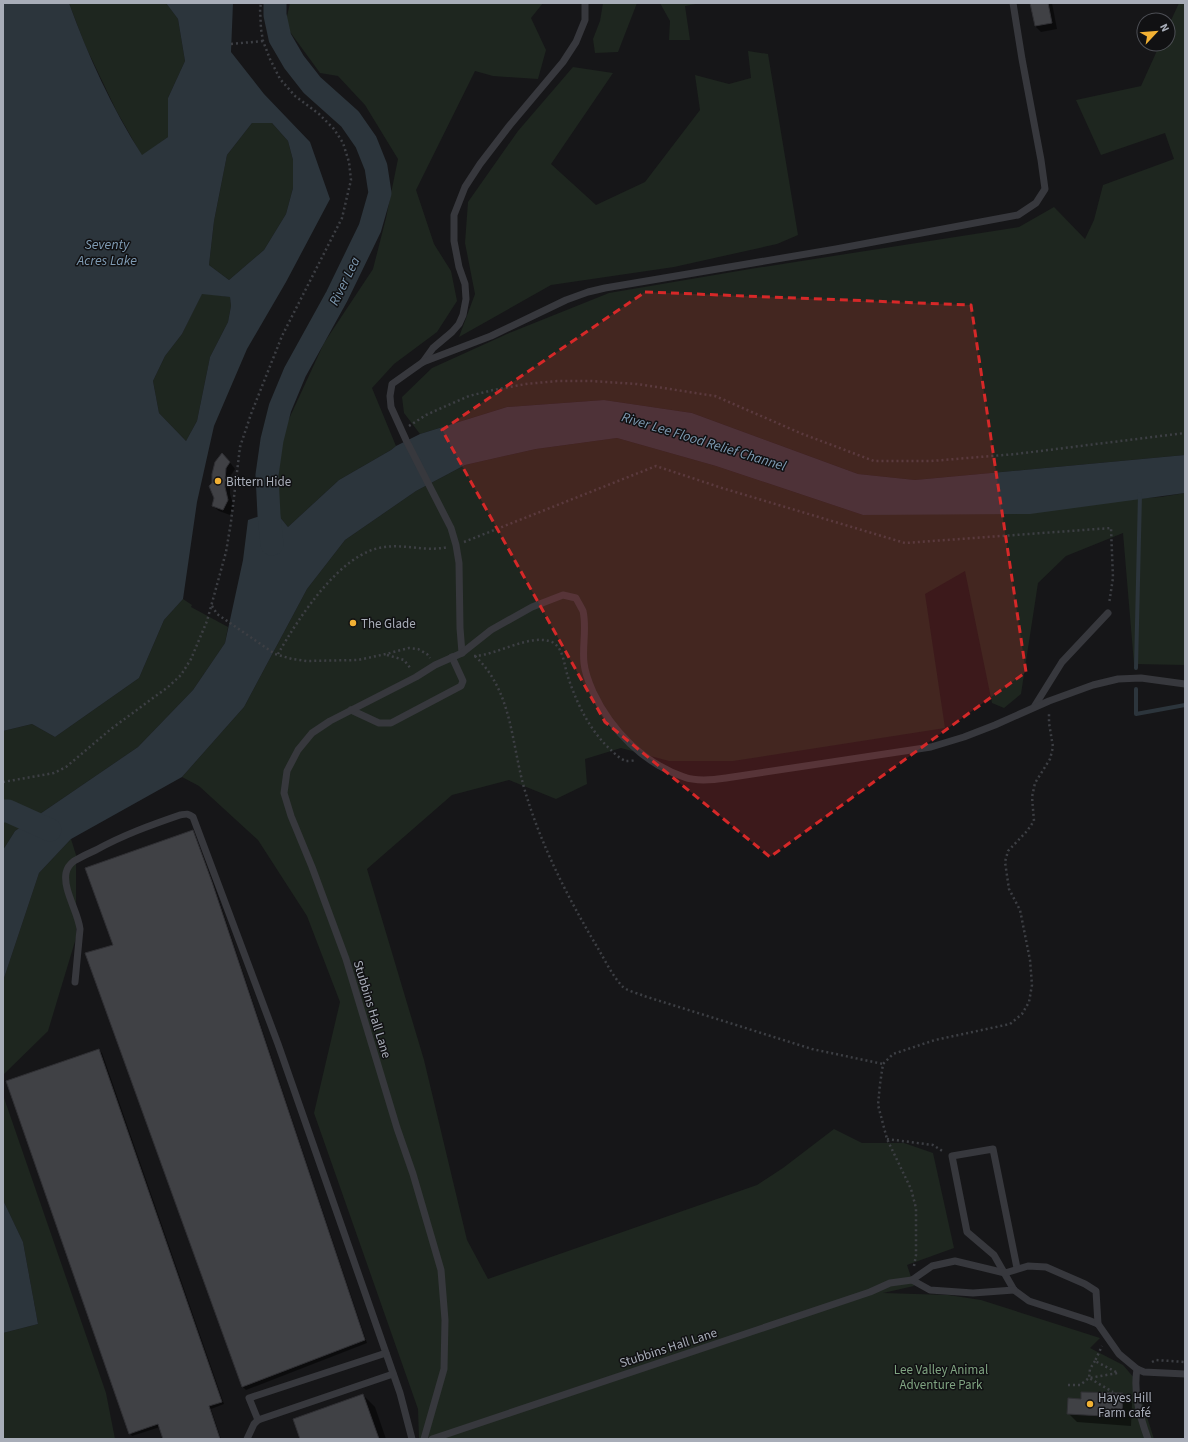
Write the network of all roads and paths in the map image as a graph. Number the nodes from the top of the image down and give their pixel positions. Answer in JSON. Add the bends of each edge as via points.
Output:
{"nodes":[{"id":1,"x":261,"y":3,"type":"edge"},
{"id":2,"x":585,"y":3,"type":"edge"},
{"id":3,"x":1013,"y":3,"type":"edge"},
{"id":4,"x":263,"y":41,"type":"junction"},
{"id":5,"x":231,"y":44,"type":"dead end"},
{"id":6,"x":423,"y":362,"type":"junction"},
{"id":7,"x":401,"y":429,"type":"junction"},
{"id":8,"x":1185,"y":433,"type":"edge"},
{"id":9,"x":236,"y":479,"type":"junction"},
{"id":10,"x":225,"y":480,"type":"dead end"},
{"id":11,"x":456,"y":545,"type":"junction"},
{"id":12,"x":212,"y":606,"type":"junction"},
{"id":13,"x":1108,"y":613,"type":"joint"},
{"id":14,"x":462,"y":653,"type":"junction"},
{"id":15,"x":277,"y":654,"type":"junction"},
{"id":16,"x":386,"y":654,"type":"junction"},
{"id":17,"x":452,"y":658,"type":"junction"},
{"id":18,"x":435,"y":665,"type":"junction"},
{"id":19,"x":416,"y":677,"type":"junction"},
{"id":20,"x":1185,"y":684,"type":"edge"},
{"id":21,"x":1049,"y":700,"type":"junction"},
{"id":22,"x":1034,"y":707,"type":"junction"},
{"id":23,"x":351,"y":710,"type":"junction"},
{"id":24,"x":649,"y":759,"type":"junction"},
{"id":25,"x":3,"y":782,"type":"edge"},
{"id":26,"x":74,"y":982,"type":"dead end"},
{"id":27,"x":883,"y":1064,"type":"junction"},
{"id":28,"x":887,"y":1139,"type":"junction"},
{"id":29,"x":952,"y":1156,"type":"junction"},
{"id":30,"x":1017,"y":1268,"type":"junction"},
{"id":31,"x":1005,"y":1273,"type":"junction"},
{"id":32,"x":912,"y":1280,"type":"junction"},
{"id":33,"x":1014,"y":1290,"type":"junction"},
{"id":34,"x":1098,"y":1324,"type":"junction"},
{"id":35,"x":1107,"y":1337,"type":"junction"},
{"id":36,"x":386,"y":1353,"type":"junction"},
{"id":37,"x":1095,"y":1361,"type":"junction"},
{"id":38,"x":1137,"y":1369,"type":"junction"},
{"id":39,"x":393,"y":1374,"type":"junction"},
{"id":40,"x":1185,"y":1374,"type":"edge"},
{"id":41,"x":1089,"y":1378,"type":"junction"},
{"id":42,"x":1068,"y":1385,"type":"dead end"},
{"id":43,"x":1113,"y":1392,"type":"dead end"},
{"id":44,"x":258,"y":1420,"type":"junction"},
{"id":45,"x":247,"y":1439,"type":"edge"},
{"id":46,"x":412,"y":1439,"type":"edge"},
{"id":47,"x":424,"y":1439,"type":"edge"},
{"id":48,"x":432,"y":1439,"type":"edge"},
{"id":49,"x":1148,"y":1439,"type":"edge"}],
"edges":[{"from":1,"to":4,"type":"path"},
{"from":2,"to":6,"type":"lane","via":[[585,20],[576,42],[563,62],[489,153],[465,187],[454,215],[454,241],[465,284],[466,300],[463,315],[459,324],[433,348]]},
{"from":3,"to":6,"type":"lane","via":[[1045,189],[1036,203],[1018,216],[588,292],[491,336]]},
{"from":4,"to":5,"type":"path"},
{"from":4,"to":9,"type":"path","via":[[280,79],[295,96],[334,129],[343,143],[351,180],[342,218],[282,336],[251,414],[240,447]]},
{"from":6,"to":7,"type":"lane","via":[[392,384],[391,407]]},
{"from":7,"to":8,"type":"path","via":[[469,396],[526,384],[591,381],[637,384],[715,396],[806,436],[874,461],[931,461],[1016,454]]},
{"from":7,"to":11,"type":"lane","via":[[451,528]]},
{"from":9,"to":10,"type":"path"},
{"from":9,"to":12,"type":"path","via":[[226,552]]},
{"from":11,"to":13,"type":"path","via":[[656,466],[905,543],[1111,528],[1113,578]]},
{"from":11,"to":14,"type":"lane"},
{"from":11,"to":15,"type":"path","via":[[436,550],[384,547],[369,550],[335,576],[290,633]]},
{"from":12,"to":15,"type":"path","via":[[217,614]]},
{"from":12,"to":25,"type":"path","via":[[191,659],[181,675],[168,688],[54,773]]},
{"from":13,"to":22,"type":"lane","via":[[1062,662]]},
{"from":14,"to":17,"type":"lane","name":"Stubbins Hall Lane"},
{"from":14,"to":24,"type":"lane","name":"Stubbins Hall Lane","via":[[491,630],[532,607],[563,595],[576,598],[582,610],[585,628],[584,662],[594,694],[607,718],[619,733]]},
{"from":15,"to":16,"type":"path","via":[[307,661],[358,660]]},
{"from":16,"to":18,"type":"path","via":[[409,648],[418,649],[427,654]]},
{"from":16,"to":19,"type":"path","via":[[404,660]]},
{"from":17,"to":18,"type":"lane","name":"Stubbins Hall Lane"},
{"from":17,"to":23,"type":"lane","via":[[463,681],[462,686],[392,723],[378,723]]},
{"from":18,"to":19,"type":"lane","name":"Stubbins Hall Lane"},
{"from":19,"to":23,"type":"lane","name":"Stubbins Hall Lane"},
{"from":20,"to":21,"type":"lane","via":[[1141,678],[1118,679]]},
{"from":21,"to":22,"type":"lane"},
{"from":21,"to":27,"type":"path","via":[[1053,746],[1050,759],[1035,783],[1032,797],[1034,821],[1008,850],[1005,862],[1009,889],[1020,910],[1030,960],[1032,985],[1029,1002],[1022,1014],[1010,1024],[935,1040],[893,1054]]},
{"from":22,"to":24,"type":"lane","via":[[995,725],[931,747],[726,778],[685,778]]},
{"from":23,"to":47,"type":"lane","name":"Stubbins Hall Lane","via":[[312,733],[298,750],[287,771],[284,793],[346,959],[441,1270],[445,1320],[444,1369]]},
{"from":24,"to":27,"type":"path","via":[[626,761],[598,738],[575,698],[563,658],[553,643],[536,640],[491,654],[475,656],[484,665],[502,695],[524,790],[538,830],[576,911],[610,970],[623,987],[644,996],[812,1049]]},
{"from":26,"to":36,"type":"lane","via":[[80,921],[67,884],[68,866],[104,845],[141,828],[180,814],[187,813],[193,817],[278,1044]]},
{"from":27,"to":28,"type":"path","via":[[878,1104]]},
{"from":28,"to":29,"type":"path","via":[[933,1145]]},
{"from":28,"to":32,"type":"path","via":[[911,1189],[916,1208],[916,1255]]},
{"from":29,"to":30,"type":"lane","via":[[993,1149]]},
{"from":29,"to":31,"type":"lane","via":[[967,1232],[994,1255]]},
{"from":30,"to":31,"type":"lane"},
{"from":30,"to":34,"type":"lane","via":[[1046,1268],[1096,1291]]},
{"from":31,"to":32,"type":"lane","via":[[955,1261],[932,1266]]},
{"from":31,"to":33,"type":"lane"},
{"from":32,"to":33,"type":"lane","via":[[930,1290],[973,1293]]},
{"from":32,"to":48,"type":"lane","name":"Stubbins Hall Lane","via":[[890,1283],[870,1292]]},
{"from":33,"to":34,"type":"lane","via":[[1029,1301]]},
{"from":34,"to":35,"type":"lane"},
{"from":35,"to":37,"type":"path"},
{"from":35,"to":38,"type":"lane","via":[[1119,1354]]},
{"from":36,"to":39,"type":"lane"},
{"from":36,"to":44,"type":"lane","via":[[249,1398]]},
{"from":37,"to":41,"type":"path"},
{"from":37,"to":41,"type":"path","via":[[1118,1374]]},
{"from":38,"to":40,"type":"lane","via":[[1144,1372]]},
{"from":38,"to":49,"type":"lane","via":[[1135,1379],[1139,1413]]},
{"from":39,"to":44,"type":"lane"},
{"from":39,"to":46,"type":"lane"},
{"from":41,"to":42,"type":"path","via":[[1080,1385]]},
{"from":41,"to":43,"type":"path"},
{"from":44,"to":45,"type":"lane"}]}
